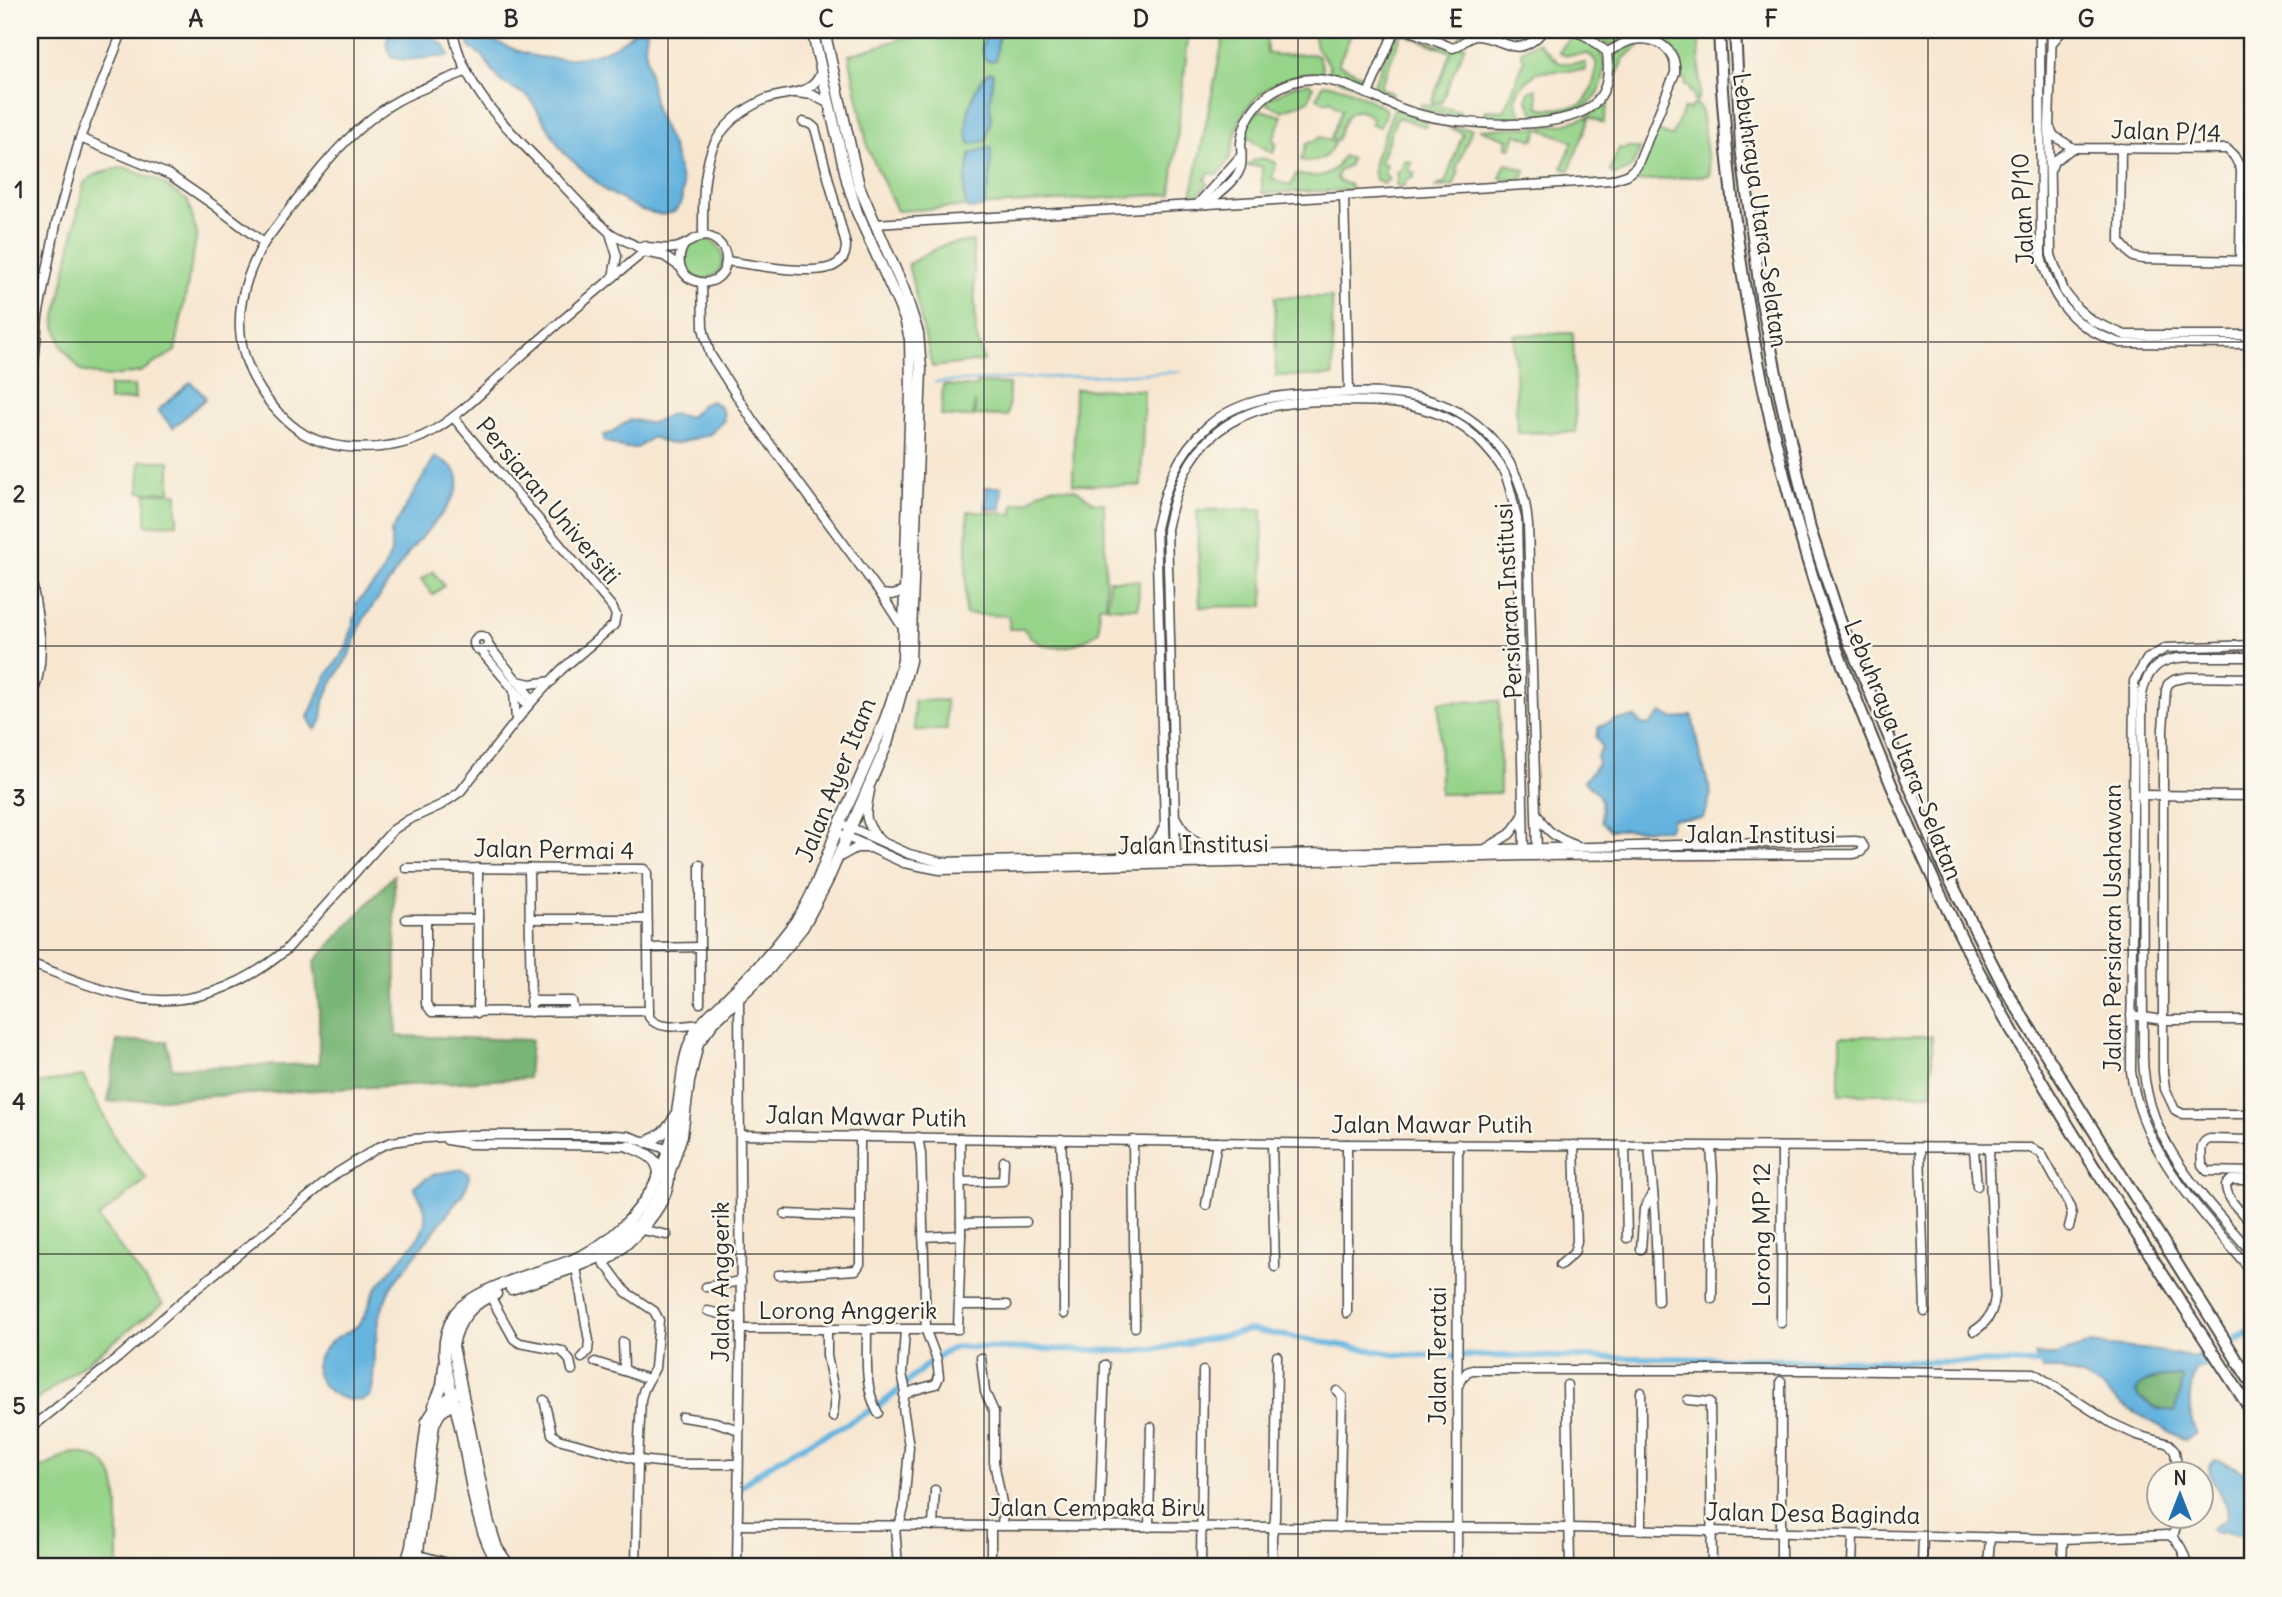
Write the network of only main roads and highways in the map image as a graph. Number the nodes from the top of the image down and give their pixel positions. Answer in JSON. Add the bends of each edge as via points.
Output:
{"nodes":[{"id":1,"x":812,"y":30,"type":"edge"},
{"id":2,"x":824,"y":30,"type":"edge"},
{"id":3,"x":1718,"y":30,"type":"edge"},
{"id":4,"x":1735,"y":30,"type":"edge"},
{"id":5,"x":843,"y":830,"type":"junction"},
{"id":6,"x":677,"y":1112,"type":"junction"},
{"id":7,"x":646,"y":1142,"type":"road end"},
{"id":8,"x":628,"y":1146,"type":"road end"},
{"id":9,"x":671,"y":1153,"type":"junction"},
{"id":10,"x":659,"y":1179,"type":"junction"},
{"id":11,"x":445,"y":1359,"type":"junction"},
{"id":12,"x":2252,"y":1384,"type":"edge"},
{"id":13,"x":458,"y":1396,"type":"junction"},
{"id":14,"x":2252,"y":1412,"type":"edge"},
{"id":15,"x":440,"y":1413,"type":"junction"},
{"id":16,"x":463,"y":1419,"type":"junction"},
{"id":17,"x":427,"y":1421,"type":"junction"},
{"id":18,"x":405,"y":1567,"type":"edge"},
{"id":19,"x":416,"y":1567,"type":"edge"},
{"id":20,"x":500,"y":1567,"type":"edge"},
{"id":21,"x":510,"y":1567,"type":"edge"}],
"edges":[{"from":1,"to":5,"type":"main road","name":"Jalan Ayer Itam","via":[[857,212],[910,339],[903,660]]},
{"from":2,"to":5,"type":"main road","name":"Jalan Ayer Itam","via":[[859,186],[904,290],[918,333],[921,369],[910,662],[887,744]]},
{"from":3,"to":14,"type":"highway","name":"Lebuhraya Utara–Selatan","via":[[1726,148],[1747,302],[1777,447],[1828,626],[1930,875],[1991,994]]},
{"from":4,"to":12,"type":"highway","name":"Lebuhraya Utara–Selatan","via":[[1741,148],[1761,297],[1811,529],[1841,623],[1944,868],[2004,987]]},
{"from":5,"to":6,"type":"main road","name":"Jalan Ayer Itam","via":[[796,922],[692,1038]]},
{"from":5,"to":9,"type":"main road","name":"Jalan Ayer Itam","via":[[837,858],[803,926],[698,1043],[682,1135]]},
{"from":6,"to":7,"type":"main road","via":[[669,1128]]},
{"from":6,"to":9,"type":"main road","name":"Jalan Ayer Itam"},
{"from":8,"to":10,"type":"main road","via":[[656,1160]]},
{"from":9,"to":10,"type":"main road","name":"Jalan Ayer Itam"},
{"from":9,"to":13,"type":"main road","via":[[672,1168],[656,1201],[602,1260],[490,1296],[467,1313],[453,1346]]},
{"from":10,"to":11,"type":"main road","name":"Jalan Ayer Itam","via":[[643,1205],[594,1249],[467,1301],[453,1315]]},
{"from":11,"to":13,"type":"main road","name":"Jalan Ayer Itam"},
{"from":11,"to":17,"type":"main road","via":[[440,1393]]},
{"from":13,"to":15,"type":"main road"},
{"from":13,"to":16,"type":"main road"},
{"from":13,"to":17,"type":"main road","via":[[436,1407]]},
{"from":15,"to":16,"type":"main road"},
{"from":15,"to":19,"type":"main road","via":[[434,1424]]},
{"from":16,"to":20,"type":"main road","via":[[480,1520],[488,1550]]},
{"from":16,"to":21,"type":"main road","via":[[493,1536]]},
{"from":17,"to":18,"type":"main road"}]}
